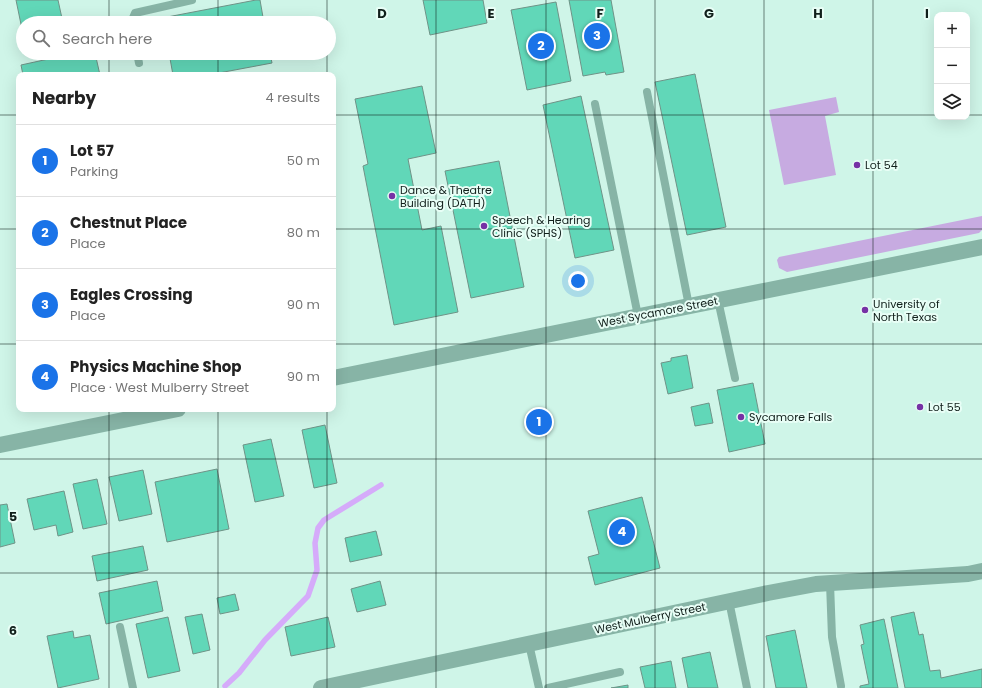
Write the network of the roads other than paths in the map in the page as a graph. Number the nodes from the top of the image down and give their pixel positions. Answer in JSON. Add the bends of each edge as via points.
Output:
{"nodes":[{"id":1,"x":192,"y":0,"type":"edge"},
{"id":2,"x":134,"y":16,"type":"edge"},
{"id":3,"x":138,"y":60,"type":"edge"},
{"id":4,"x":139,"y":63,"type":"dead end"},
{"id":5,"x":647,"y":92,"type":"dead end"},
{"id":6,"x":595,"y":104,"type":"dead end"},
{"id":7,"x":982,"y":246,"type":"edge"},
{"id":8,"x":718,"y":300,"type":"junction"},
{"id":9,"x":690,"y":306,"type":"junction"},
{"id":10,"x":638,"y":316,"type":"junction"},
{"id":11,"x":336,"y":377,"type":"edge"},
{"id":12,"x":735,"y":378,"type":"dead end"},
{"id":13,"x":163,"y":412,"type":"edge"},
{"id":14,"x":0,"y":445,"type":"edge"},
{"id":15,"x":982,"y":571,"type":"edge"},
{"id":16,"x":830,"y":583,"type":"junction"},
{"id":17,"x":729,"y":601,"type":"junction"},
{"id":18,"x":120,"y":627,"type":"dead end"},
{"id":19,"x":529,"y":644,"type":"junction"},
{"id":20,"x":620,"y":672,"type":"dead end"},
{"id":21,"x":841,"y":686,"type":"dead end"},
{"id":22,"x":133,"y":688,"type":"edge"},
{"id":23,"x":321,"y":688,"type":"edge"},
{"id":24,"x":539,"y":688,"type":"edge"},
{"id":25,"x":548,"y":688,"type":"edge"},
{"id":26,"x":747,"y":688,"type":"edge"}],
"edges":[{"from":1,"to":2,"type":"lane","via":[[135,13]]},
{"from":3,"to":4,"type":"lane"},
{"from":5,"to":9,"type":"lane"},
{"from":6,"to":10,"type":"lane"},
{"from":7,"to":8,"type":"street","name":"West Sycamore Street"},
{"from":8,"to":9,"type":"street","name":"West Sycamore Street"},
{"from":8,"to":12,"type":"lane"},
{"from":9,"to":10,"type":"street","name":"West Sycamore Street"},
{"from":10,"to":11,"type":"street","name":"West Sycamore Street"},
{"from":13,"to":14,"type":"street"},
{"from":15,"to":16,"type":"street","name":"West Mulberry Street"},
{"from":16,"to":17,"type":"street","name":"West Mulberry Street"},
{"from":16,"to":21,"type":"lane","via":[[832,637]]},
{"from":17,"to":19,"type":"street","name":"West Mulberry Street"},
{"from":17,"to":26,"type":"lane"},
{"from":18,"to":22,"type":"lane"},
{"from":19,"to":23,"type":"street","name":"West Mulberry Street"},
{"from":19,"to":24,"type":"lane"},
{"from":20,"to":25,"type":"lane"}]}
